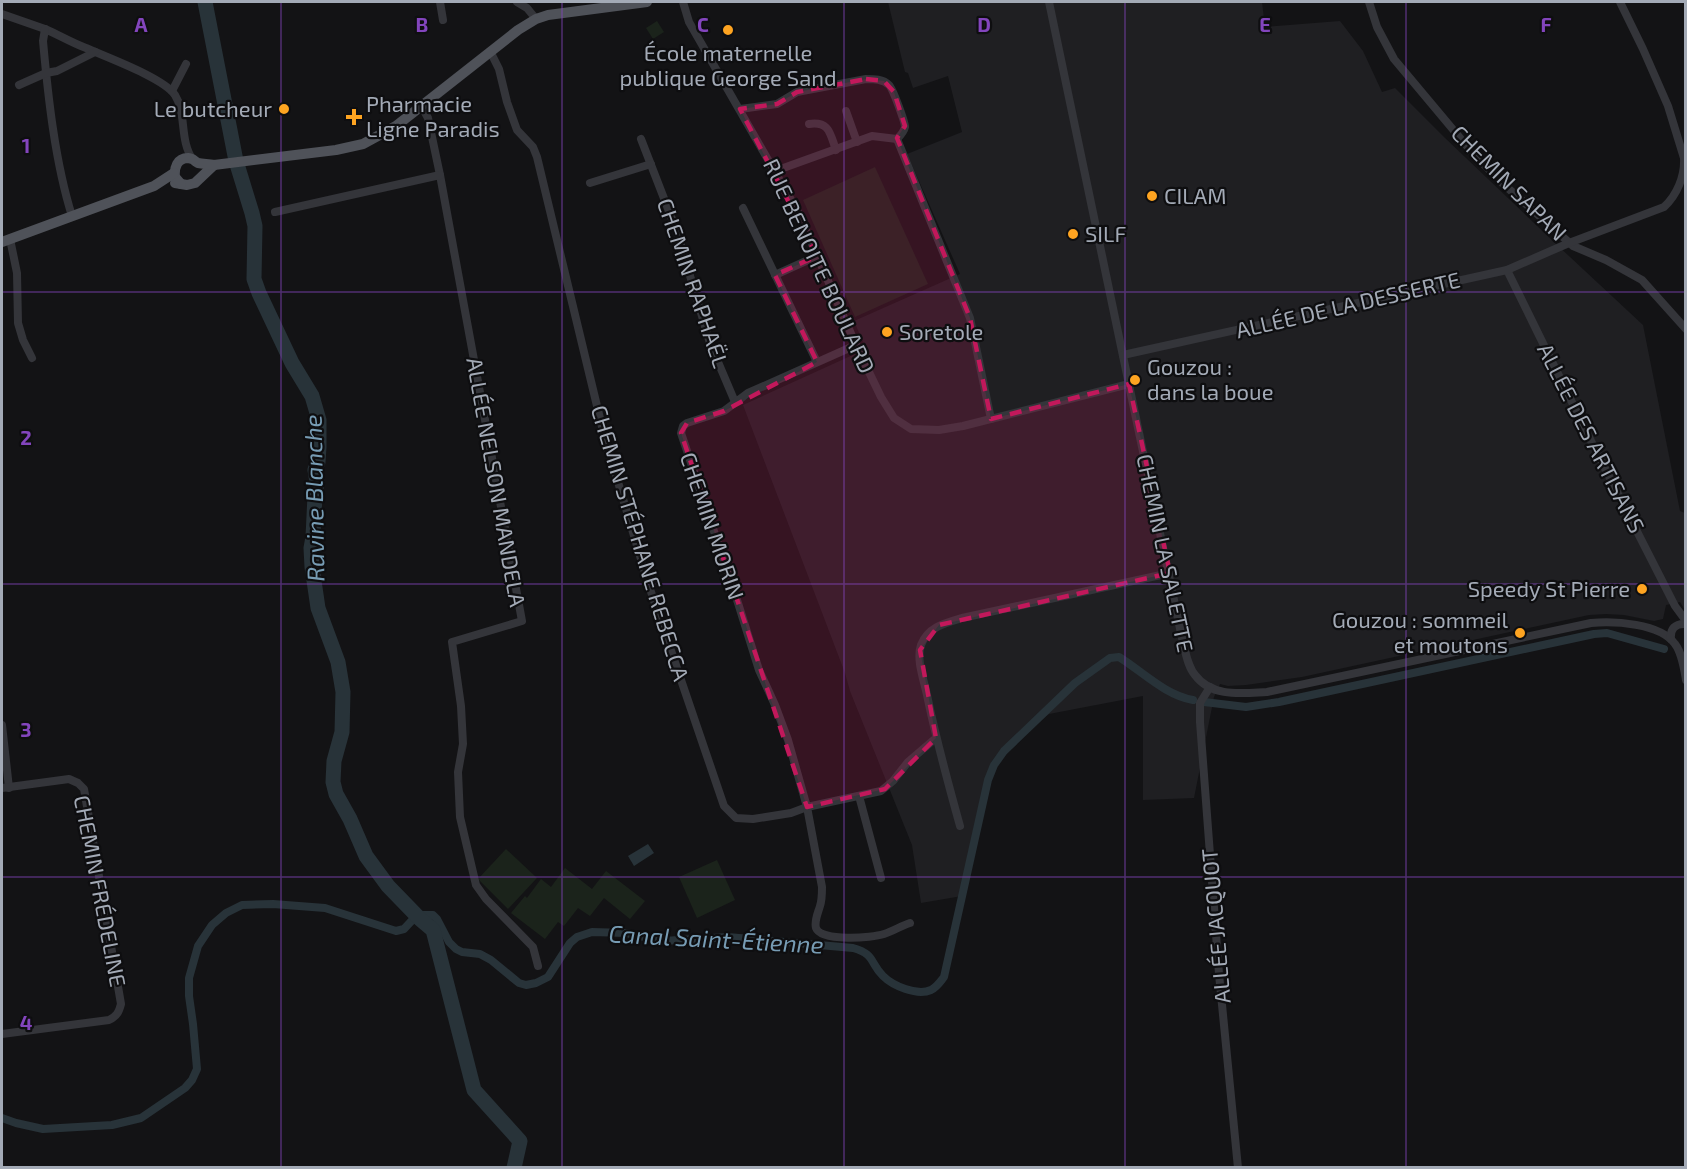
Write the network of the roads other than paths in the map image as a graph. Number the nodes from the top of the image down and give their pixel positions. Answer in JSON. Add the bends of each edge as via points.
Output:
{"nodes":[{"id":1,"x":440,"y":2,"type":"edge"},
{"id":2,"x":517,"y":2,"type":"edge"},
{"id":3,"x":648,"y":2,"type":"edge"},
{"id":4,"x":683,"y":2,"type":"edge"},
{"id":5,"x":1049,"y":2,"type":"edge"},
{"id":6,"x":1369,"y":2,"type":"edge"},
{"id":7,"x":1620,"y":2,"type":"edge"},
{"id":8,"x":2,"y":14,"type":"edge"},
{"id":9,"x":536,"y":19,"type":"junction"},
{"id":10,"x":443,"y":20,"type":"dead end"},
{"id":11,"x":45,"y":29,"type":"junction"},
{"id":12,"x":490,"y":51,"type":"junction"},
{"id":13,"x":95,"y":52,"type":"junction"},
{"id":14,"x":186,"y":64,"type":"dead end"},
{"id":15,"x":46,"y":73,"type":"junction"},
{"id":16,"x":19,"y":85,"type":"dead end"},
{"id":17,"x":172,"y":91,"type":"junction"},
{"id":18,"x":422,"y":105,"type":"junction"},
{"id":19,"x":740,"y":109,"type":"junction"},
{"id":20,"x":846,"y":111,"type":"dead end"},
{"id":21,"x":809,"y":124,"type":"dead end"},
{"id":22,"x":183,"y":134,"type":"junction"},
{"id":23,"x":641,"y":139,"type":"dead end"},
{"id":24,"x":897,"y":139,"type":"junction"},
{"id":25,"x":857,"y":142,"type":"junction"},
{"id":26,"x":836,"y":150,"type":"junction"},
{"id":27,"x":179,"y":161,"type":"junction"},
{"id":28,"x":195,"y":161,"type":"junction"},
{"id":29,"x":651,"y":164,"type":"junction"},
{"id":30,"x":214,"y":165,"type":"junction"},
{"id":31,"x":775,"y":171,"type":"junction"},
{"id":32,"x":174,"y":173,"type":"junction"},
{"id":33,"x":440,"y":175,"type":"junction"},
{"id":34,"x":200,"y":177,"type":"junction"},
{"id":35,"x":590,"y":183,"type":"dead end"},
{"id":36,"x":182,"y":184,"type":"junction"},
{"id":37,"x":154,"y":186,"type":"junction"},
{"id":38,"x":743,"y":208,"type":"dead end"},
{"id":39,"x":276,"y":212,"type":"dead end"},
{"id":40,"x":72,"y":216,"type":"junction"},
{"id":41,"x":6,"y":240,"type":"edge"},
{"id":42,"x":1569,"y":243,"type":"junction"},
{"id":43,"x":817,"y":256,"type":"junction"},
{"id":44,"x":1507,"y":270,"type":"junction"},
{"id":45,"x":776,"y":275,"type":"junction"},
{"id":46,"x":1686,"y":329,"type":"edge"},
{"id":47,"x":856,"y":345,"type":"junction"},
{"id":48,"x":1123,"y":355,"type":"junction"},
{"id":49,"x":32,"y":358,"type":"dead end"},
{"id":50,"x":817,"y":362,"type":"junction"},
{"id":51,"x":1130,"y":384,"type":"junction"},
{"id":52,"x":735,"y":402,"type":"junction"},
{"id":53,"x":991,"y":419,"type":"junction"},
{"id":54,"x":1170,"y":573,"type":"junction"},
{"id":55,"x":1675,"y":606,"type":"junction"},
{"id":56,"x":1686,"y":623,"type":"edge"},
{"id":57,"x":1675,"y":626,"type":"junction"},
{"id":58,"x":1654,"y":630,"type":"junction"},
{"id":59,"x":1678,"y":644,"type":"edge"},
{"id":60,"x":1686,"y":658,"type":"edge"},
{"id":61,"x":1685,"y":666,"type":"edge"},
{"id":62,"x":1686,"y":680,"type":"edge"},
{"id":63,"x":1210,"y":687,"type":"junction"},
{"id":64,"x":2,"y":725,"type":"edge"},
{"id":65,"x":936,"y":738,"type":"junction"},
{"id":66,"x":5,"y":788,"type":"edge"},
{"id":67,"x":859,"y":796,"type":"junction"},
{"id":68,"x":807,"y":807,"type":"junction"},
{"id":69,"x":960,"y":826,"type":"dead end"},
{"id":70,"x":881,"y":878,"type":"dead end"},
{"id":71,"x":910,"y":923,"type":"dead end"},
{"id":72,"x":538,"y":966,"type":"dead end"},
{"id":73,"x":2,"y":1034,"type":"edge"},
{"id":74,"x":1238,"y":1167,"type":"edge"}],
"edges":[{"from":1,"to":10,"type":"street"},
{"from":2,"to":9,"type":"street"},
{"from":3,"to":9,"type":"main road"},
{"from":4,"to":19,"type":"street","name":"RUE BENOITE BOULARD","via":[[689,22]]},
{"from":5,"to":48,"type":"street","name":"CHEMIN LA SALETTE"},
{"from":6,"to":42,"type":"street","name":"CHEMIN SAPAN","via":[[1394,59],[1471,151]]},
{"from":7,"to":42,"type":"street","name":"ALLÉE DE LA DESSERTE","via":[[1668,106],[1685,167],[1678,188],[1664,207]]},
{"from":8,"to":11,"type":"street"},
{"from":9,"to":12,"type":"main road"},
{"from":11,"to":13,"type":"street"},
{"from":11,"to":15,"type":"street"},
{"from":12,"to":18,"type":"main road"},
{"from":12,"to":68,"type":"street","name":"CHEMIN STÉPHANE REBECCA","via":[[517,130],[537,157],[604,435],[649,586],[724,806],[734,818],[745,820]]},
{"from":13,"to":15,"type":"street"},
{"from":13,"to":17,"type":"street"},
{"from":14,"to":17,"type":"street"},
{"from":15,"to":16,"type":"street"},
{"from":15,"to":40,"type":"street"},
{"from":17,"to":22,"type":"street","via":[[180,108]]},
{"from":18,"to":30,"type":"main road","via":[[396,126],[363,144]]},
{"from":18,"to":33,"type":"street","name":"ALLÉE NELSON MANDELA"},
{"from":19,"to":24,"type":"street","via":[[777,104],[797,92],[877,79],[890,85],[894,92],[905,126]]},
{"from":19,"to":31,"type":"street","name":"RUE BENOITE BOULARD"},
{"from":20,"to":25,"type":"street"},
{"from":21,"to":26,"type":"street","via":[[825,126]]},
{"from":22,"to":27,"type":"street"},
{"from":22,"to":28,"type":"street"},
{"from":23,"to":29,"type":"street","name":"CHEMIN RAPHAËL"},
{"from":24,"to":25,"type":"street","via":[[872,136]]},
{"from":24,"to":53,"type":"street","via":[[970,318]]},
{"from":25,"to":26,"type":"street"},
{"from":26,"to":31,"type":"street"},
{"from":27,"to":28,"type":"main road"},
{"from":27,"to":32,"type":"main road"},
{"from":28,"to":30,"type":"main road"},
{"from":28,"to":34,"type":"main road"},
{"from":29,"to":35,"type":"street"},
{"from":29,"to":52,"type":"street","name":"CHEMIN RAPHAËL","via":[[677,232],[710,343]]},
{"from":30,"to":34,"type":"main road"},
{"from":31,"to":43,"type":"street","name":"RUE BENOITE BOULARD"},
{"from":32,"to":36,"type":"main road"},
{"from":32,"to":37,"type":"main road"},
{"from":33,"to":39,"type":"street"},
{"from":33,"to":72,"type":"street","name":"ALLÉE NELSON MANDELA","via":[[522,621],[452,642],[463,744],[458,772],[460,817],[476,885],[533,948]]},
{"from":34,"to":36,"type":"main road","via":[[191,185]]},
{"from":36,"to":37,"type":"main road"},
{"from":37,"to":40,"type":"main road"},
{"from":38,"to":45,"type":"street"},
{"from":40,"to":41,"type":"main road"},
{"from":41,"to":49,"type":"street","via":[[17,273],[17,318]]},
{"from":42,"to":44,"type":"street","name":"ALLÉE DE LA DESSERTE"},
{"from":42,"to":46,"type":"street","name":"CHEMIN SAPAN","via":[[1642,280]]},
{"from":43,"to":45,"type":"street"},
{"from":43,"to":47,"type":"street","name":"RUE BENOITE BOULARD"},
{"from":44,"to":48,"type":"street","name":"ALLÉE DE LA DESSERTE"},
{"from":44,"to":55,"type":"street","name":"ALLÉE DES ARTISANS"},
{"from":45,"to":50,"type":"street"},
{"from":47,"to":50,"type":"street","name":"CHEMIN MORIN"},
{"from":47,"to":53,"type":"street","name":"RUE BENOITE BOULARD","via":[[894,418],[911,429],[942,430]]},
{"from":48,"to":51,"type":"street","name":"CHEMIN LA SALETTE"},
{"from":50,"to":52,"type":"street","name":"CHEMIN MORIN"},
{"from":51,"to":53,"type":"street"},
{"from":51,"to":54,"type":"street","name":"CHEMIN LA SALETTE"},
{"from":52,"to":68,"type":"street","name":"CHEMIN MORIN","via":[[724,411],[687,423],[681,433],[759,670],[788,740]]},
{"from":54,"to":63,"type":"street","name":"CHEMIN LA SALETTE","via":[[1188,661],[1195,676]]},
{"from":54,"to":65,"type":"street","via":[[939,625],[926,636],[920,650]]},
{"from":55,"to":56,"type":"street","name":"ALLÉE DES ARTISANS"},
{"from":55,"to":57,"type":"street","name":"ALLÉE DES ARTISANS"},
{"from":56,"to":57,"type":"street"},
{"from":57,"to":58,"type":"street"},
{"from":57,"to":59,"type":"street","name":"ALLÉE DES ARTISANS","via":[[1671,633]]},
{"from":58,"to":59,"type":"street"},
{"from":58,"to":63,"type":"street","via":[[1623,623],[1591,623],[1267,692],[1227,693]]},
{"from":59,"to":61,"type":"street"},
{"from":60,"to":61,"type":"street"},
{"from":61,"to":62,"type":"street"},
{"from":63,"to":74,"type":"street","name":"ALLÉE JACQUOT","via":[[1200,703],[1200,722]]},
{"from":64,"to":66,"type":"street","name":"CHEMIN FRÉDELINE"},
{"from":65,"to":67,"type":"street","name":"CHEMIN STÉPHANE REBECCA","via":[[885,789]]},
{"from":65,"to":69,"type":"street"},
{"from":66,"to":73,"type":"street","name":"CHEMIN FRÉDELINE","via":[[69,779],[84,789],[121,1004],[119,1012],[109,1020]]},
{"from":67,"to":68,"type":"street","name":"CHEMIN STÉPHANE REBECCA"},
{"from":67,"to":70,"type":"street"},
{"from":68,"to":71,"type":"street","name":"CHEMIN MORIN","via":[[822,887],[816,920],[820,933],[866,937]]}]}
